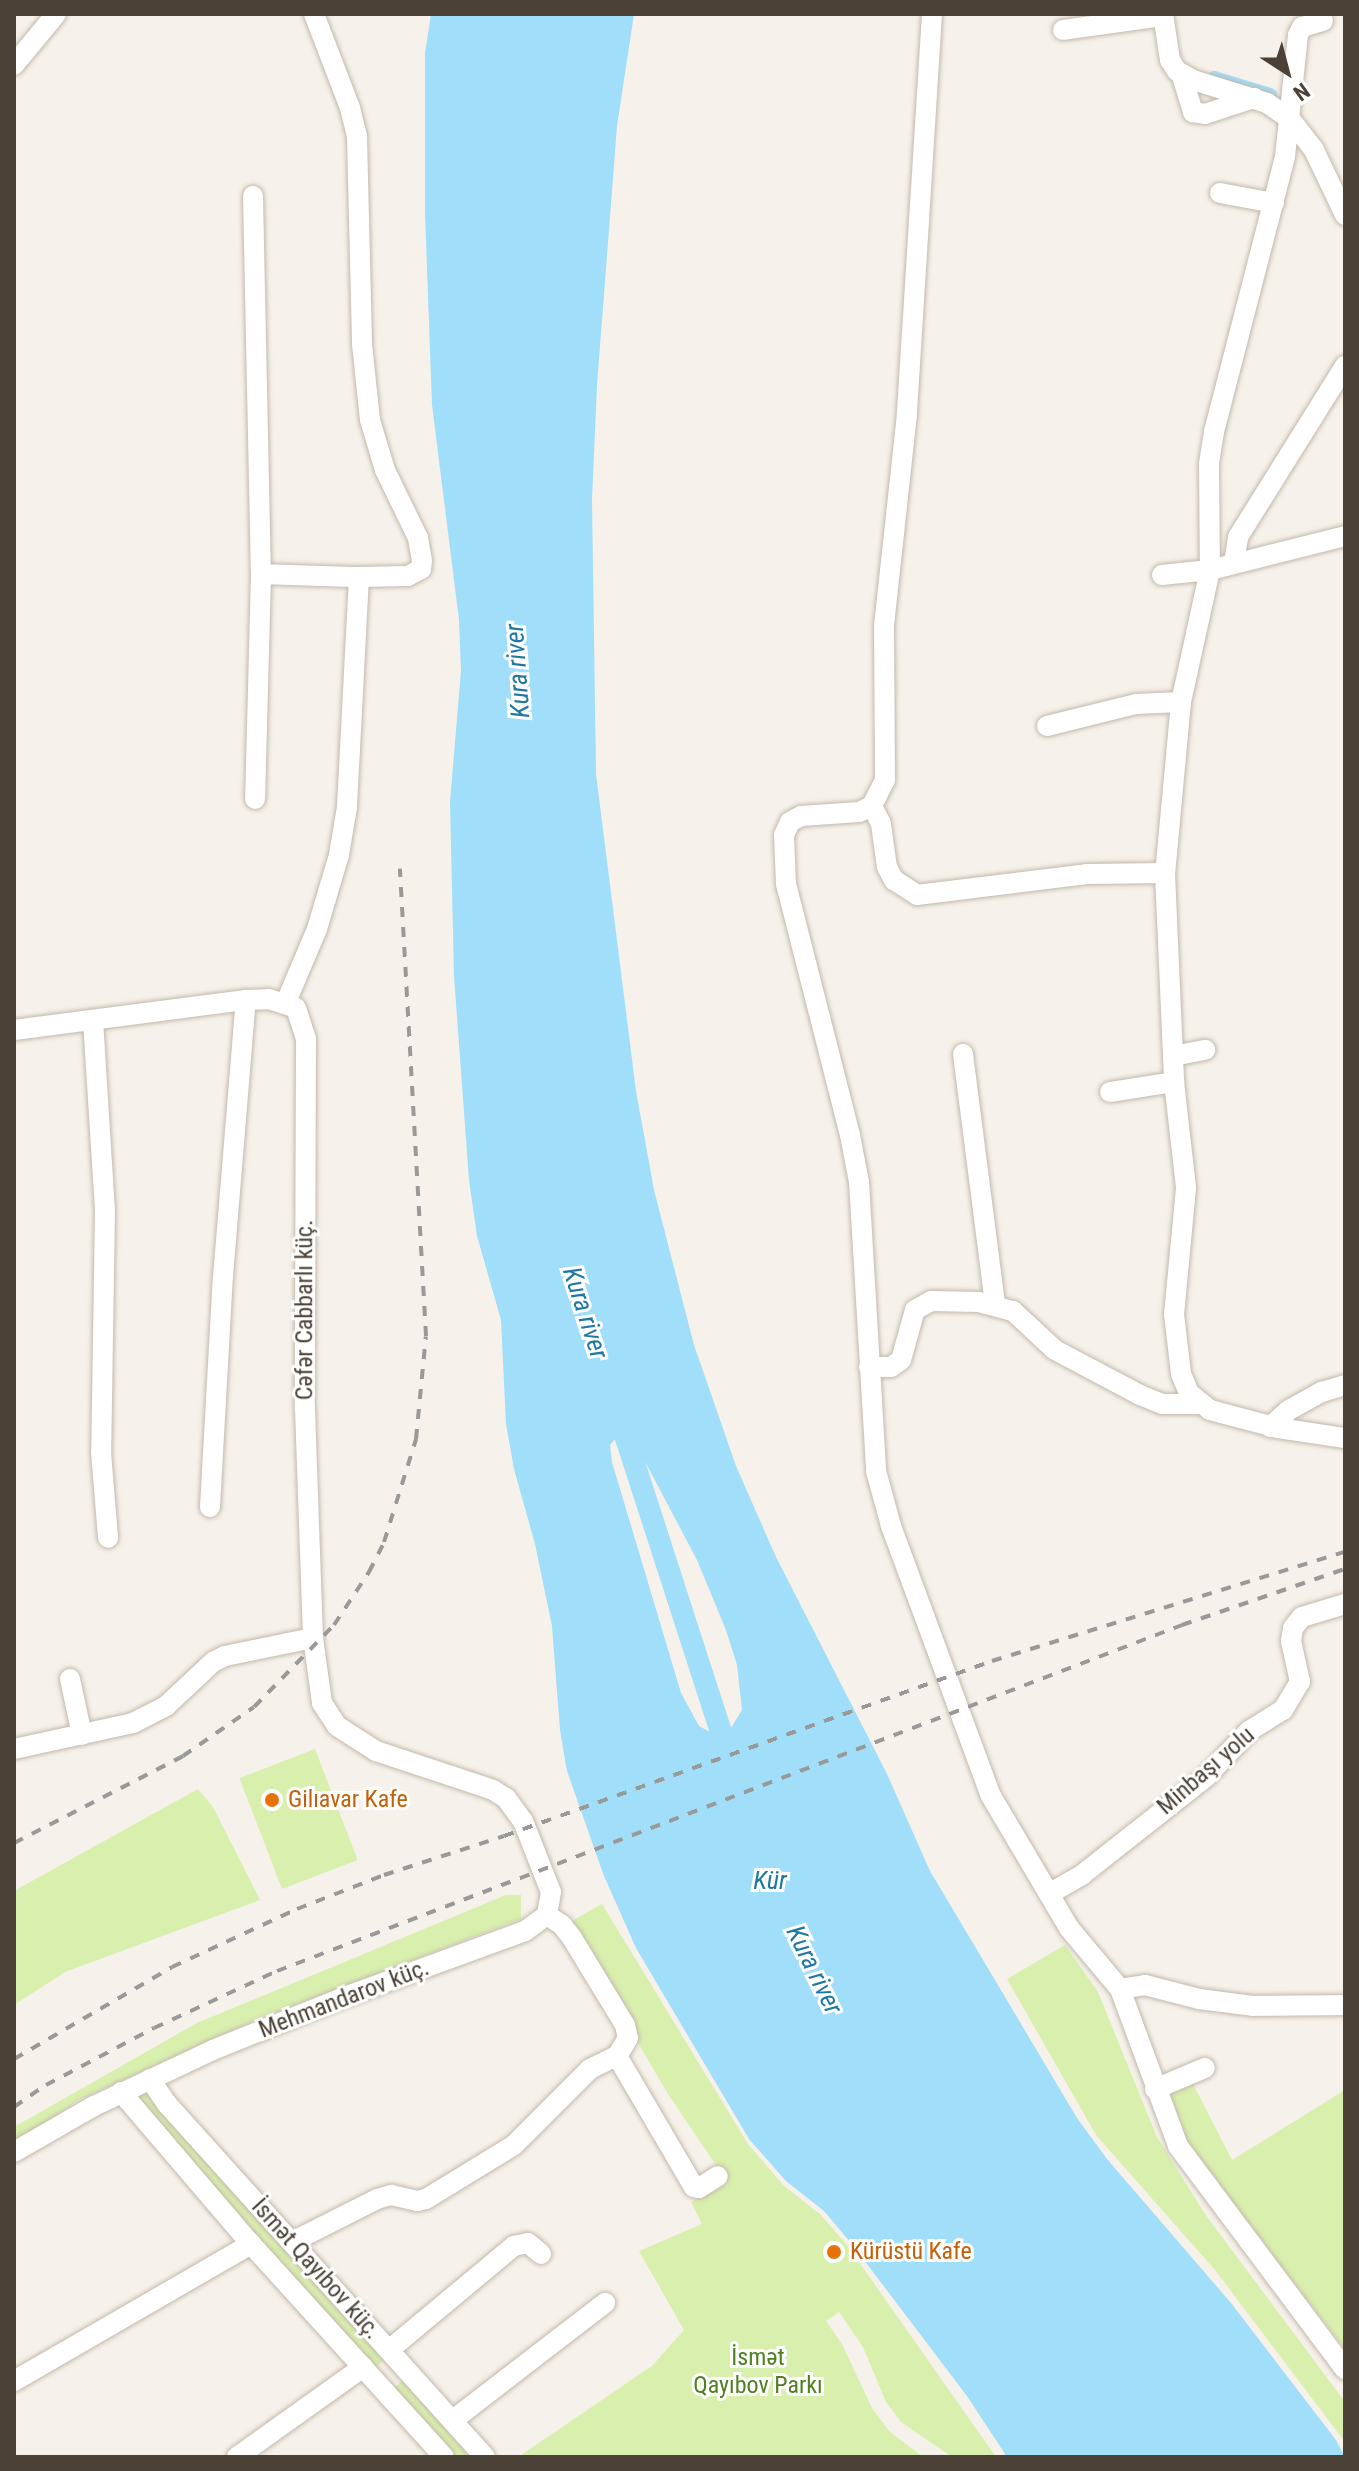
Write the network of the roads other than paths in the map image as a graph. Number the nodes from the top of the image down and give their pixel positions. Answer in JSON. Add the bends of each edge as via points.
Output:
{"nodes":[{"id":1,"x":56,"y":14,"type":"edge"},
{"id":2,"x":314,"y":14,"type":"edge"},
{"id":3,"x":932,"y":14,"type":"edge"},
{"id":4,"x":1163,"y":15,"type":"edge"},
{"id":5,"x":1323,"y":21,"type":"dead end"},
{"id":6,"x":1063,"y":30,"type":"dead end"},
{"id":7,"x":14,"y":65,"type":"edge"},
{"id":8,"x":1182,"y":76,"type":"junction"},
{"id":9,"x":1254,"y":98,"type":"junction"},
{"id":10,"x":1290,"y":119,"type":"junction"},
{"id":11,"x":1220,"y":193,"type":"dead end"},
{"id":12,"x":253,"y":196,"type":"dead end"},
{"id":13,"x":1274,"y":203,"type":"junction"},
{"id":14,"x":1345,"y":215,"type":"edge"},
{"id":15,"x":1345,"y":366,"type":"edge"},
{"id":16,"x":1345,"y":536,"type":"edge"},
{"id":17,"x":1234,"y":563,"type":"junction"},
{"id":18,"x":1210,"y":570,"type":"junction"},
{"id":19,"x":261,"y":574,"type":"junction"},
{"id":20,"x":1162,"y":575,"type":"dead end"},
{"id":21,"x":359,"y":577,"type":"junction"},
{"id":22,"x":1181,"y":702,"type":"junction"},
{"id":23,"x":1047,"y":726,"type":"dead end"},
{"id":24,"x":255,"y":799,"type":"dead end"},
{"id":25,"x":872,"y":806,"type":"junction"},
{"id":26,"x":1165,"y":873,"type":"junction"},
{"id":27,"x":246,"y":1000,"type":"junction"},
{"id":28,"x":286,"y":1002,"type":"junction"},
{"id":29,"x":93,"y":1020,"type":"junction"},
{"id":30,"x":14,"y":1030,"type":"edge"},
{"id":31,"x":1205,"y":1050,"type":"dead end"},
{"id":32,"x":963,"y":1054,"type":"dead end"},
{"id":33,"x":1173,"y":1056,"type":"junction"},
{"id":34,"x":1174,"y":1082,"type":"junction"},
{"id":35,"x":1110,"y":1092,"type":"dead end"},
{"id":36,"x":995,"y":1304,"type":"junction"},
{"id":37,"x":869,"y":1367,"type":"junction"},
{"id":38,"x":1345,"y":1385,"type":"edge"},
{"id":39,"x":1198,"y":1404,"type":"junction"},
{"id":40,"x":1270,"y":1427,"type":"junction"},
{"id":41,"x":1345,"y":1438,"type":"edge"},
{"id":42,"x":210,"y":1507,"type":"dead end"},
{"id":43,"x":108,"y":1538,"type":"dead end"},
{"id":44,"x":1345,"y":1604,"type":"edge"},
{"id":45,"x":313,"y":1638,"type":"junction"},
{"id":46,"x":70,"y":1679,"type":"dead end"},
{"id":47,"x":82,"y":1735,"type":"junction"},
{"id":48,"x":14,"y":1749,"type":"edge"},
{"id":49,"x":1049,"y":1894,"type":"junction"},
{"id":50,"x":547,"y":1915,"type":"junction"},
{"id":51,"x":1120,"y":1989,"type":"junction"},
{"id":52,"x":1345,"y":2005,"type":"edge"},
{"id":53,"x":617,"y":2056,"type":"junction"},
{"id":54,"x":1205,"y":2068,"type":"dead end"},
{"id":55,"x":150,"y":2079,"type":"junction"},
{"id":56,"x":1155,"y":2089,"type":"junction"},
{"id":57,"x":121,"y":2092,"type":"junction"},
{"id":58,"x":14,"y":2152,"type":"edge"},
{"id":59,"x":718,"y":2176,"type":"dead end"},
{"id":60,"x":292,"y":2242,"type":"junction"},
{"id":61,"x":251,"y":2244,"type":"junction"},
{"id":62,"x":541,"y":2254,"type":"dead end"},
{"id":63,"x":605,"y":2303,"type":"dead end"},
{"id":64,"x":394,"y":2355,"type":"junction"},
{"id":65,"x":1345,"y":2369,"type":"edge"},
{"id":66,"x":369,"y":2374,"type":"junction"},
{"id":67,"x":14,"y":2381,"type":"edge"},
{"id":68,"x":453,"y":2420,"type":"junction"},
{"id":69,"x":237,"y":2457,"type":"edge"},
{"id":70,"x":444,"y":2457,"type":"edge"},
{"id":71,"x":485,"y":2457,"type":"edge"}],
"edges":[{"from":1,"to":7,"type":"street"},
{"from":2,"to":21,"type":"street","via":[[357,137],[362,344],[370,420],[422,560],[421,569],[408,576]]},
{"from":3,"to":25,"type":"street","via":[[908,399],[884,627],[885,780]]},
{"from":4,"to":6,"type":"street"},
{"from":4,"to":8,"type":"street","via":[[1170,60]]},
{"from":5,"to":10,"type":"street","via":[[1302,27],[1298,35]]},
{"from":8,"to":9,"type":"street"},
{"from":8,"to":9,"type":"street","via":[[1193,112],[1205,114]]},
{"from":9,"to":10,"type":"street"},
{"from":10,"to":13,"type":"street"},
{"from":10,"to":14,"type":"street","via":[[1314,150]]},
{"from":11,"to":13,"type":"street"},
{"from":12,"to":19,"type":"street"},
{"from":13,"to":18,"type":"street","via":[[1214,432],[1209,464]]},
{"from":15,"to":17,"type":"street","via":[[1238,537]]},
{"from":16,"to":17,"type":"street"},
{"from":17,"to":18,"type":"street"},
{"from":18,"to":20,"type":"street"},
{"from":18,"to":22,"type":"street"},
{"from":19,"to":21,"type":"street"},
{"from":19,"to":24,"type":"street"},
{"from":21,"to":28,"type":"street","via":[[347,807],[339,855],[317,929]]},
{"from":22,"to":23,"type":"street","via":[[1136,704]]},
{"from":22,"to":26,"type":"street"},
{"from":25,"to":26,"type":"street","via":[[881,824],[887,867],[894,880],[917,895],[1087,874]]},
{"from":25,"to":37,"type":"street","via":[[790,822],[783,861],[859,1182]]},
{"from":26,"to":33,"type":"street"},
{"from":27,"to":28,"type":"street"},
{"from":27,"to":29,"type":"street"},
{"from":27,"to":42,"type":"street"},
{"from":28,"to":45,"type":"street","name":"Cəfər Cabbarlı küç.","via":[[301,1016],[306,1039],[305,1409]]},
{"from":29,"to":30,"type":"street"},
{"from":29,"to":43,"type":"street","via":[[105,1210],[101,1452]]},
{"from":31,"to":33,"type":"street"},
{"from":32,"to":36,"type":"street"},
{"from":33,"to":34,"type":"street"},
{"from":34,"to":35,"type":"street"},
{"from":34,"to":39,"type":"street","via":[[1186,1208],[1174,1333],[1181,1374]]},
{"from":36,"to":37,"type":"street","via":[[931,1301],[915,1310],[901,1360],[891,1367]]},
{"from":36,"to":39,"type":"street","via":[[1023,1317],[1069,1359],[1140,1395],[1162,1404]]},
{"from":37,"to":49,"type":"street","via":[[876,1471],[891,1526],[991,1796]]},
{"from":38,"to":40,"type":"street","via":[[1289,1410]]},
{"from":39,"to":40,"type":"street"},
{"from":40,"to":41,"type":"street"},
{"from":44,"to":49,"type":"street","name":"Minbaşı yolu","via":[[1302,1617],[1293,1628],[1300,1682],[1283,1710],[1249,1731],[1218,1766],[1145,1825]]},
{"from":45,"to":47,"type":"street","via":[[225,1656],[151,1716]]},
{"from":45,"to":50,"type":"street","name":"Cəfər Cabbarlı küç.","via":[[322,1703],[337,1726],[376,1751],[493,1790],[514,1807],[551,1892]]},
{"from":46,"to":47,"type":"street"},
{"from":47,"to":48,"type":"street"},
{"from":49,"to":51,"type":"street","via":[[1069,1928]]},
{"from":50,"to":53,"type":"street","via":[[572,1938],[625,2025],[628,2038]]},
{"from":50,"to":55,"type":"street","name":"Mehmandarov küç.","via":[[525,1931],[317,2007]]},
{"from":51,"to":52,"type":"street","via":[[1145,1985],[1253,2006]]},
{"from":51,"to":56,"type":"street"},
{"from":53,"to":59,"type":"street","via":[[694,2187]]},
{"from":53,"to":60,"type":"street","via":[[590,2069],[514,2145],[426,2199],[377,2199]]},
{"from":54,"to":56,"type":"street"},
{"from":55,"to":57,"type":"street","name":"Mehmandarov küç."},
{"from":55,"to":60,"type":"street","name":"İsmət Qayıbov küç."},
{"from":56,"to":65,"type":"street","via":[[1178,2146],[1200,2180]]},
{"from":57,"to":58,"type":"street","name":"Mehmandarov küç."},
{"from":57,"to":61,"type":"street","name":"İsmət Qayıbov küç."},
{"from":60,"to":64,"type":"street","name":"İsmət Qayıbov küç."},
{"from":61,"to":66,"type":"street","name":"İsmət Qayıbov küç."},
{"from":61,"to":67,"type":"street"},
{"from":62,"to":64,"type":"street","via":[[528,2243],[514,2246]]},
{"from":63,"to":68,"type":"street"},
{"from":64,"to":66,"type":"street"},
{"from":64,"to":68,"type":"street","name":"İsmət Qayıbov küç."},
{"from":66,"to":69,"type":"street"},
{"from":66,"to":70,"type":"street","name":"İsmət Qayıbov küç."},
{"from":68,"to":71,"type":"street","name":"İsmət Qayıbov küç."}]}
